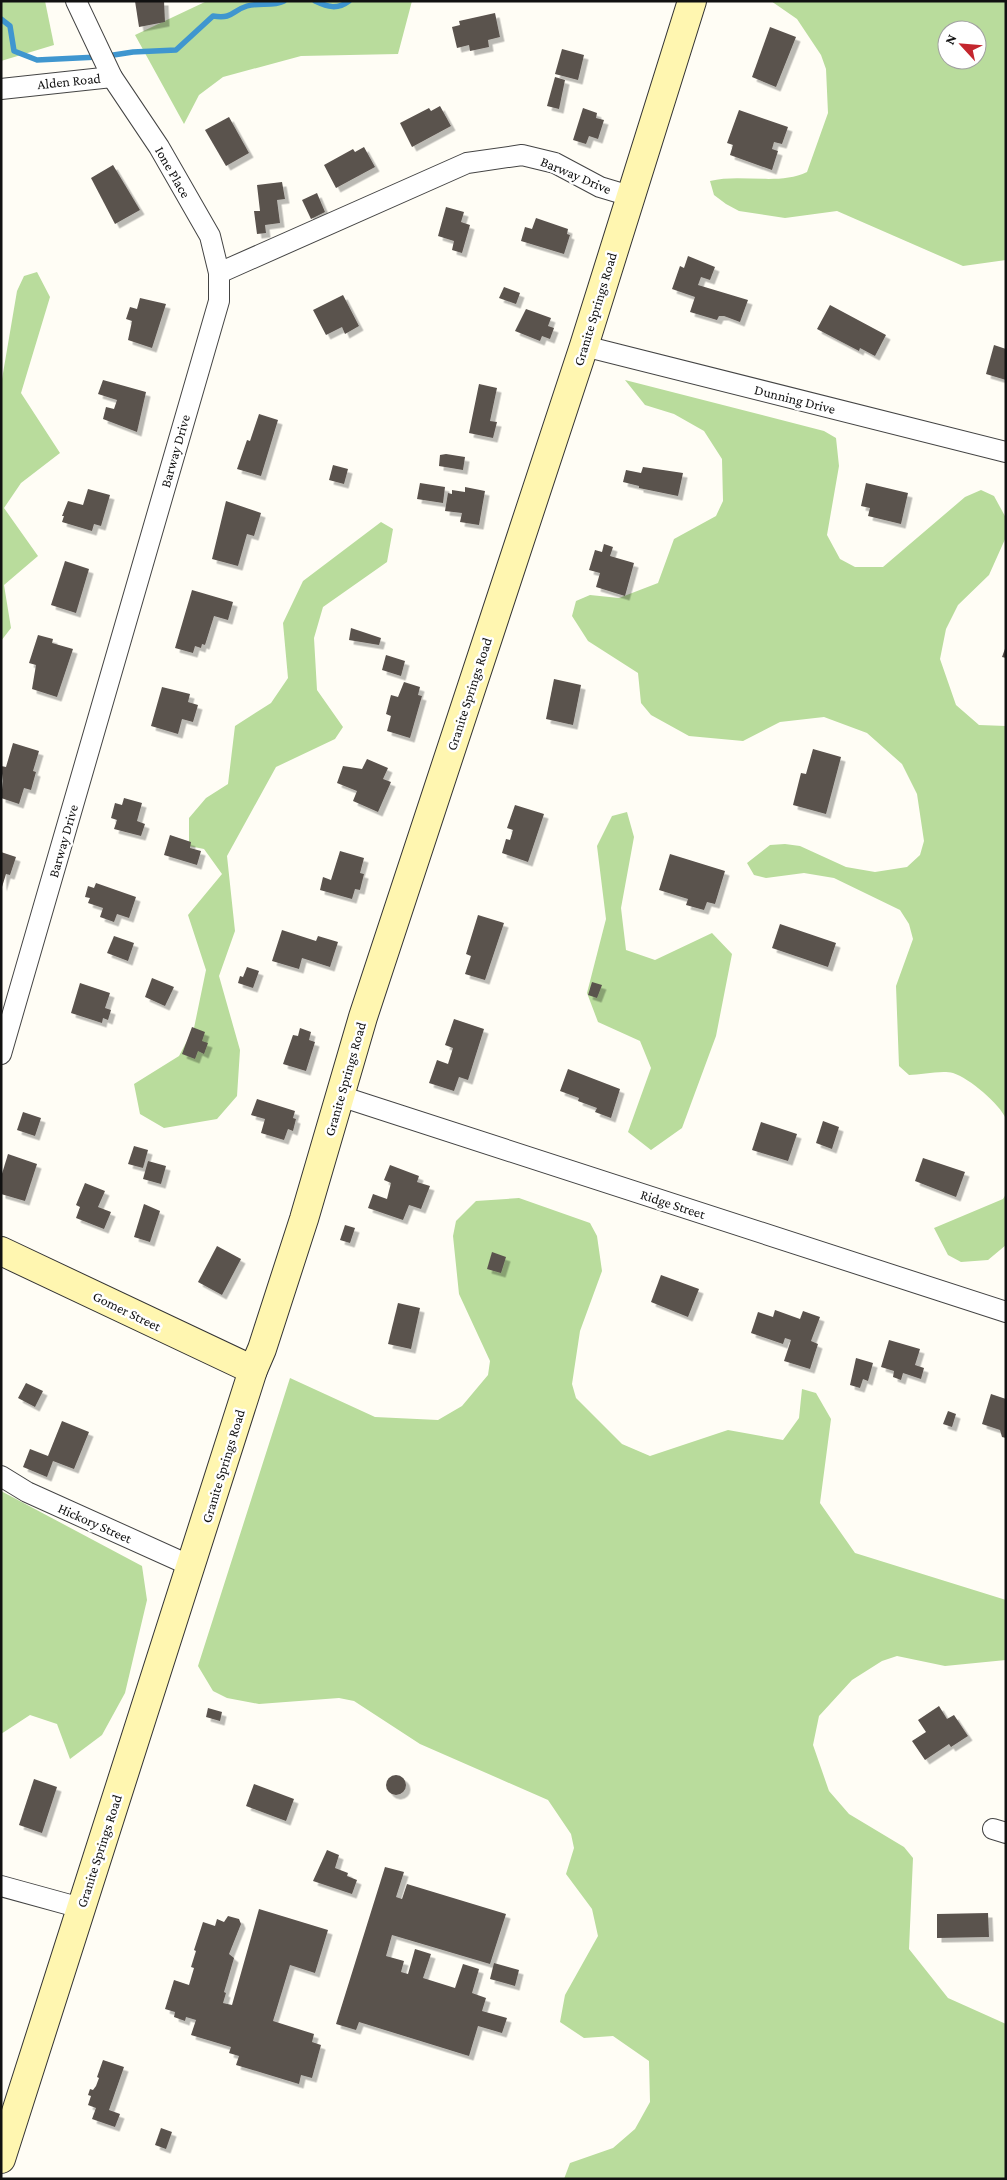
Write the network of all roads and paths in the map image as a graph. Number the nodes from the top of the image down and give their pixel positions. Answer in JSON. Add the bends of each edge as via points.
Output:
{"nodes":[{"id":1,"x":76,"y":1,"type":"edge"},
{"id":2,"x":692,"y":1,"type":"edge"},
{"id":3,"x":112,"y":77,"type":"junction"},
{"id":4,"x":1,"y":89,"type":"edge"},
{"id":5,"x":630,"y":196,"type":"junction"},
{"id":6,"x":219,"y":274,"type":"junction"},
{"id":7,"x":584,"y":346,"type":"junction"},
{"id":8,"x":1006,"y":452,"type":"edge"},
{"id":9,"x":1,"y":1054,"type":"edge"},
{"id":10,"x":340,"y":1096,"type":"junction"},
{"id":11,"x":1,"y":1251,"type":"edge"},
{"id":12,"x":1006,"y":1312,"type":"edge"},
{"id":13,"x":253,"y":1370,"type":"junction"},
{"id":14,"x":1,"y":1476,"type":"edge"},
{"id":15,"x":191,"y":1566,"type":"junction"},
{"id":16,"x":1,"y":1886,"type":"edge"},
{"id":17,"x":81,"y":1908,"type":"junction"},
{"id":18,"x":1,"y":2159,"type":"edge"}],
"edges":[{"from":1,"to":3,"type":"street","name":"Alden Road"},
{"from":2,"to":5,"type":"street","name":"Granite Springs Road"},
{"from":3,"to":4,"type":"street","name":"Alden Road"},
{"from":3,"to":6,"type":"street","name":"Ione Place","via":[[159,147],[210,236]]},
{"from":5,"to":6,"type":"street","name":"Barway Drive","via":[[600,187],[538,159],[522,155],[490,158],[466,163]]},
{"from":5,"to":7,"type":"street","name":"Granite Springs Road"},
{"from":6,"to":9,"type":"street","name":"Barway Drive","via":[[219,301]]},
{"from":7,"to":8,"type":"street","name":"Dunning Drive"},
{"from":7,"to":10,"type":"street","name":"Granite Springs Road","via":[[366,1007]]},
{"from":10,"to":12,"type":"street","name":"Ridge Street"},
{"from":10,"to":13,"type":"street","name":"Granite Springs Road","via":[[304,1219]]},
{"from":11,"to":13,"type":"street","name":"Gomer Street"},
{"from":13,"to":15,"type":"street","name":"Granite Springs Road"},
{"from":14,"to":15,"type":"street","name":"Hickory Street","via":[[27,1492]]},
{"from":15,"to":17,"type":"street","name":"Granite Springs Road"},
{"from":16,"to":17,"type":"street"},
{"from":17,"to":18,"type":"street","name":"Granite Springs Road"}]}
